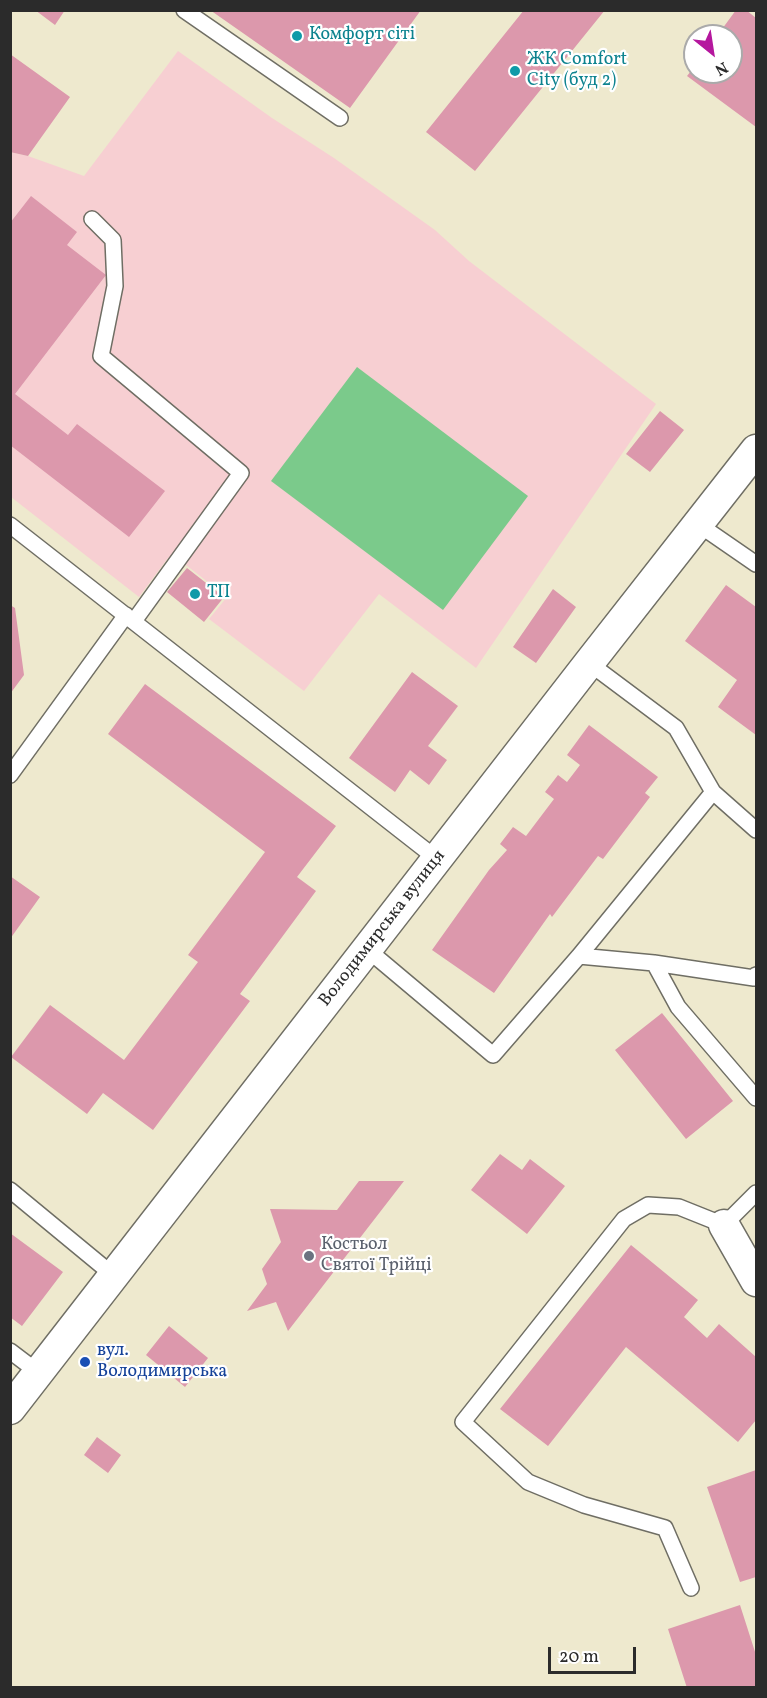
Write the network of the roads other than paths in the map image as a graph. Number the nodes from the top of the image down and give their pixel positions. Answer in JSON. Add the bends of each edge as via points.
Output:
{"nodes":[{"id":1,"x":184,"y":10,"type":"edge"},
{"id":2,"x":340,"y":118,"type":"dead end"},
{"id":3,"x":92,"y":219,"type":"dead end"},
{"id":4,"x":753,"y":462,"type":"edge"},
{"id":5,"x":698,"y":524,"type":"junction"},
{"id":6,"x":10,"y":525,"type":"edge"},
{"id":7,"x":756,"y":564,"type":"edge"},
{"id":8,"x":130,"y":618,"type":"junction"},
{"id":9,"x":588,"y":663,"type":"junction"},
{"id":10,"x":10,"y":775,"type":"edge"},
{"id":11,"x":712,"y":792,"type":"junction"},
{"id":12,"x":756,"y":831,"type":"edge"},
{"id":13,"x":437,"y":859,"type":"junction"},
{"id":14,"x":368,"y":950,"type":"junction"},
{"id":15,"x":579,"y":956,"type":"junction"},
{"id":16,"x":654,"y":963,"type":"junction"},
{"id":17,"x":756,"y":975,"type":"edge"},
{"id":18,"x":756,"y":1098,"type":"edge"},
{"id":19,"x":10,"y":1190,"type":"edge"},
{"id":20,"x":756,"y":1193,"type":"edge"},
{"id":21,"x":724,"y":1225,"type":"junction"},
{"id":22,"x":113,"y":1275,"type":"junction"},
{"id":23,"x":756,"y":1281,"type":"edge"},
{"id":24,"x":10,"y":1351,"type":"edge"},
{"id":25,"x":39,"y":1373,"type":"junction"},
{"id":26,"x":10,"y":1409,"type":"edge"},
{"id":27,"x":691,"y":1588,"type":"dead end"}],
"edges":[{"from":1,"to":2,"type":"lane"},
{"from":3,"to":8,"type":"lane","via":[[113,240],[115,286],[101,356],[242,473]]},
{"from":4,"to":5,"type":"street","name":"Володимирська вулиця"},
{"from":5,"to":7,"type":"lane"},
{"from":5,"to":9,"type":"street","name":"Володимирська вулиця"},
{"from":6,"to":8,"type":"lane"},
{"from":8,"to":10,"type":"lane"},
{"from":8,"to":13,"type":"lane"},
{"from":9,"to":11,"type":"lane","via":[[676,728]]},
{"from":9,"to":13,"type":"street","name":"Володимирська вулиця"},
{"from":11,"to":12,"type":"lane"},
{"from":11,"to":15,"type":"lane"},
{"from":13,"to":14,"type":"street","name":"Володимирська вулиця"},
{"from":14,"to":15,"type":"lane","via":[[493,1055]]},
{"from":14,"to":22,"type":"street","name":"Володимирська вулиця"},
{"from":15,"to":16,"type":"lane"},
{"from":16,"to":17,"type":"lane","via":[[754,978]]},
{"from":16,"to":18,"type":"lane","via":[[678,1007]]},
{"from":19,"to":22,"type":"lane"},
{"from":20,"to":21,"type":"lane"},
{"from":21,"to":23,"type":"street"},
{"from":21,"to":27,"type":"lane","via":[[680,1207],[648,1205],[624,1219],[463,1422],[528,1482],[584,1505],[665,1528]]},
{"from":22,"to":25,"type":"street","name":"Володимирська вулиця"},
{"from":24,"to":25,"type":"lane"},
{"from":25,"to":26,"type":"street","name":"Володимирська вулиця"}]}
